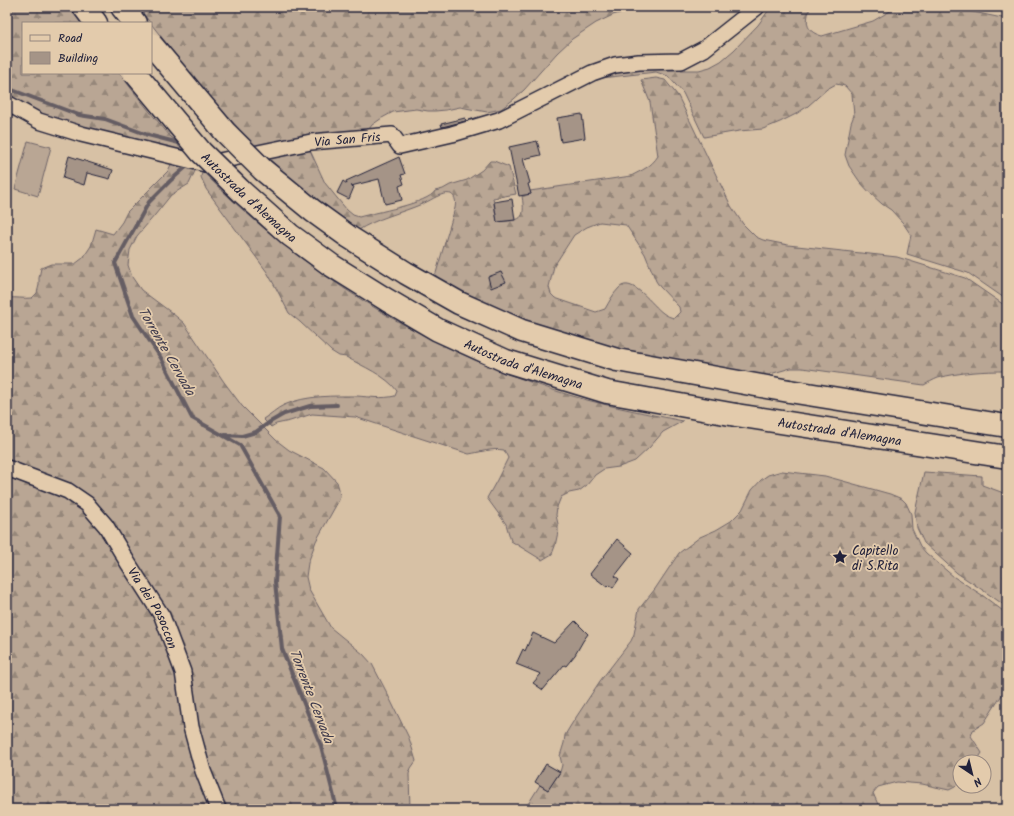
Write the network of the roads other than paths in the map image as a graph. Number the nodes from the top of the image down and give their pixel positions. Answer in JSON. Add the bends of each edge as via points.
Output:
{"nodes":[{"id":1,"x":84,"y":7,"type":"edge"},
{"id":2,"x":122,"y":7,"type":"edge"},
{"id":3,"x":757,"y":7,"type":"edge"},
{"id":4,"x":95,"y":22,"type":"edge"},
{"id":5,"x":134,"y":22,"type":"edge"},
{"id":6,"x":152,"y":45,"type":"edge"},
{"id":7,"x":136,"y":74,"type":"edge"},
{"id":8,"x":7,"y":103,"type":"edge"},
{"id":9,"x":1007,"y":426,"type":"edge"},
{"id":10,"x":1007,"y":457,"type":"edge"},
{"id":11,"x":7,"y":468,"type":"edge"},
{"id":12,"x":218,"y":809,"type":"edge"}],
"edges":[{"from":1,"to":4,"type":"highway"},
{"from":2,"to":5,"type":"highway"},
{"from":3,"to":8,"type":"street","name":"Via San Fris","via":[[704,49],[682,61],[615,65],[592,73],[499,120],[400,146],[392,135],[311,142],[204,164],[39,121]]},
{"from":6,"to":9,"type":"highway","bridge":true,"via":[[225,132],[264,170],[349,237],[459,303],[522,331],[617,360]]},
{"from":7,"to":10,"type":"highway","name":"Autostrada d'Alemagna","bridge":true,"via":[[201,152],[290,235],[331,265],[438,330],[506,361],[607,392],[736,415]]},
{"from":11,"to":12,"type":"street","name":"Via dei Posoccon","via":[[68,492],[87,504],[106,526],[162,616],[183,672],[191,727],[203,771]]}]}
